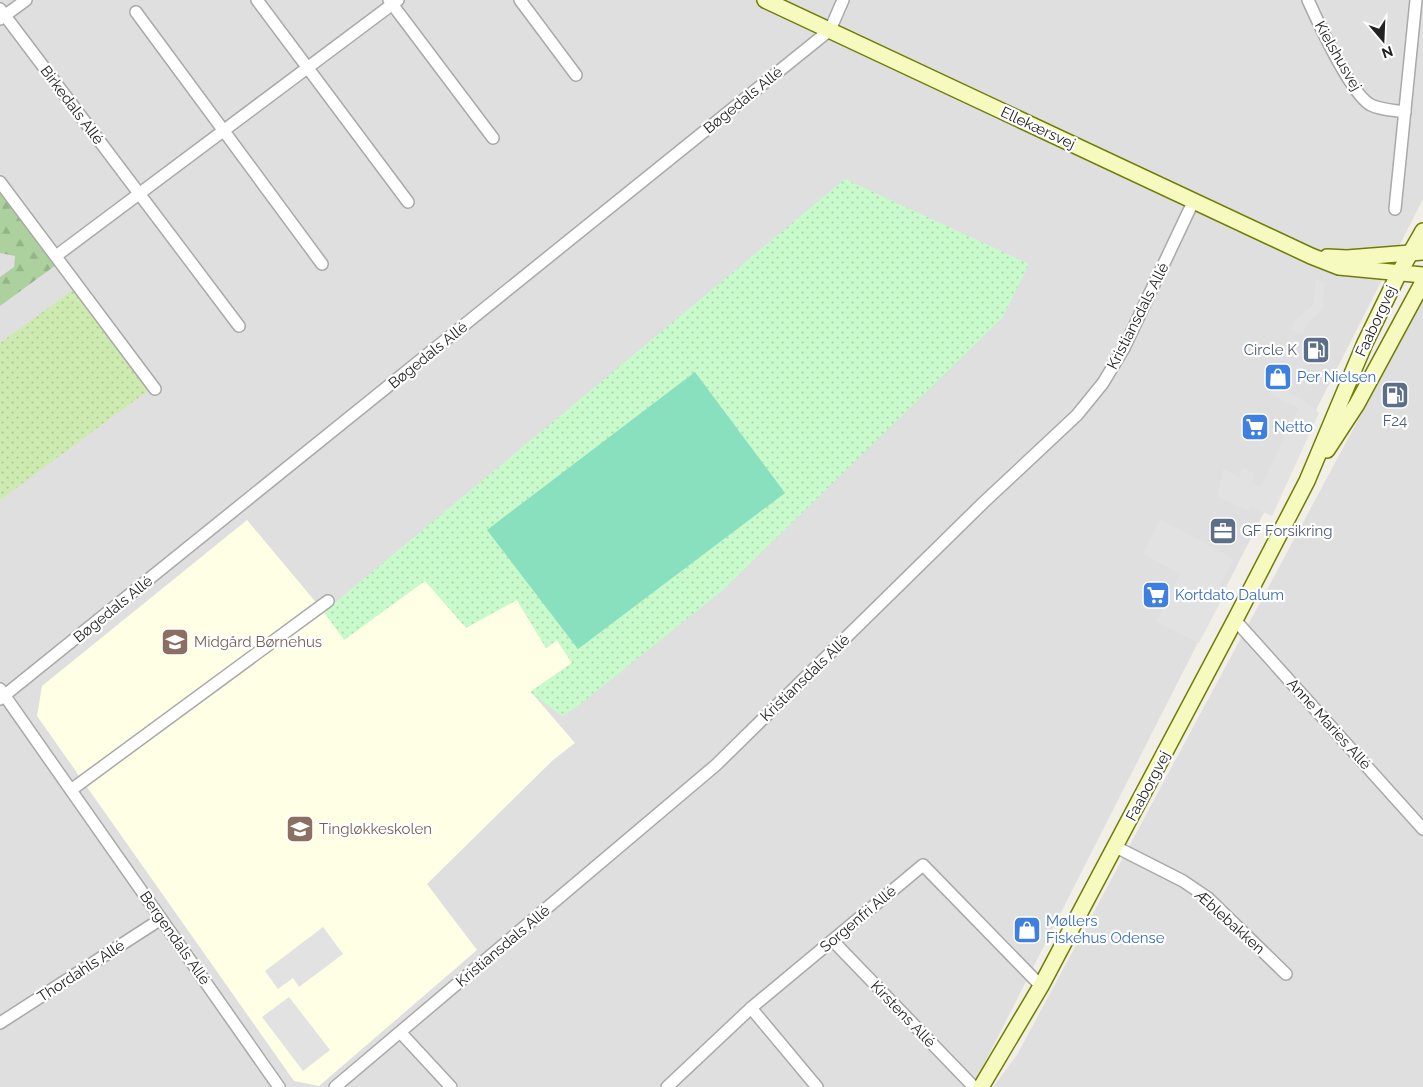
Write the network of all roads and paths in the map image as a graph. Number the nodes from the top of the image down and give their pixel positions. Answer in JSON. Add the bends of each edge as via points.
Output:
{"nodes":[{"id":1,"x":26,"y":0,"type":"edge"},
{"id":2,"x":257,"y":0,"type":"edge"},
{"id":3,"x":520,"y":0,"type":"edge"},
{"id":4,"x":765,"y":0,"type":"edge"},
{"id":5,"x":844,"y":0,"type":"edge"},
{"id":6,"x":1308,"y":0,"type":"edge"},
{"id":7,"x":1416,"y":0,"type":"edge"},
{"id":8,"x":394,"y":1,"type":"edge"},
{"id":9,"x":136,"y":12,"type":"dead end"},
{"id":10,"x":2,"y":14,"type":"edge"},
{"id":11,"x":830,"y":30,"type":"junction"},
{"id":12,"x":308,"y":68,"type":"junction"},
{"id":13,"x":576,"y":75,"type":"dead end"},
{"id":14,"x":1404,"y":112,"type":"junction"},
{"id":15,"x":225,"y":130,"type":"junction"},
{"id":16,"x":493,"y":138,"type":"dead end"},
{"id":17,"x":0,"y":182,"type":"edge"},
{"id":18,"x":140,"y":194,"type":"junction"},
{"id":19,"x":1194,"y":200,"type":"junction"},
{"id":20,"x":408,"y":202,"type":"dead end"},
{"id":21,"x":1395,"y":208,"type":"dead end"},
{"id":22,"x":1423,"y":230,"type":"edge"},
{"id":23,"x":1416,"y":253,"type":"edge"},
{"id":24,"x":56,"y":256,"type":"junction"},
{"id":25,"x":1311,"y":256,"type":"junction"},
{"id":26,"x":322,"y":264,"type":"dead end"},
{"id":27,"x":1399,"y":273,"type":"junction"},
{"id":28,"x":1423,"y":275,"type":"edge"},
{"id":29,"x":1423,"y":282,"type":"edge"},
{"id":30,"x":239,"y":326,"type":"dead end"},
{"id":31,"x":155,"y":389,"type":"dead end"},
{"id":32,"x":1307,"y":481,"type":"junction"},
{"id":33,"x":328,"y":601,"type":"dead end"},
{"id":34,"x":1235,"y":620,"type":"junction"},
{"id":35,"x":2,"y":694,"type":"edge"},
{"id":36,"x":71,"y":790,"type":"junction"},
{"id":37,"x":1423,"y":829,"type":"edge"},
{"id":38,"x":1116,"y":847,"type":"junction"},
{"id":39,"x":161,"y":919,"type":"junction"},
{"id":40,"x":832,"y":941,"type":"junction"},
{"id":41,"x":1286,"y":974,"type":"dead end"},
{"id":42,"x":1041,"y":986,"type":"junction"},
{"id":43,"x":751,"y":1008,"type":"junction"},
{"id":44,"x":0,"y":1022,"type":"edge"},
{"id":45,"x":401,"y":1033,"type":"junction"},
{"id":46,"x":279,"y":1087,"type":"edge"},
{"id":47,"x":335,"y":1087,"type":"edge"},
{"id":48,"x":451,"y":1087,"type":"edge"},
{"id":49,"x":667,"y":1087,"type":"edge"},
{"id":50,"x":817,"y":1087,"type":"edge"},
{"id":51,"x":974,"y":1087,"type":"edge"},
{"id":52,"x":981,"y":1087,"type":"edge"}],
"edges":[{"from":1,"to":10,"type":"street"},
{"from":2,"to":12,"type":"street"},
{"from":3,"to":13,"type":"street"},
{"from":4,"to":11,"type":"main road","name":"Ellekærsvej"},
{"from":5,"to":11,"type":"street","name":"Bøgedals Allé"},
{"from":6,"to":14,"type":"street","name":"Kielshusvej","via":[[1358,94],[1369,104]]},
{"from":7,"to":14,"type":"street"},
{"from":8,"to":12,"type":"street"},
{"from":8,"to":16,"type":"street"},
{"from":9,"to":15,"type":"street"},
{"from":10,"to":18,"type":"street","name":"Birkedals Allé"},
{"from":11,"to":19,"type":"main road","name":"Ellekærsvej"},
{"from":11,"to":35,"type":"street","name":"Bøgedals Allé"},
{"from":12,"to":15,"type":"street"},
{"from":12,"to":20,"type":"street"},
{"from":14,"to":21,"type":"street"},
{"from":15,"to":18,"type":"street"},
{"from":15,"to":26,"type":"street"},
{"from":17,"to":24,"type":"street"},
{"from":18,"to":24,"type":"street"},
{"from":18,"to":30,"type":"street","name":"Birkedals Allé"},
{"from":19,"to":25,"type":"main road","name":"Ellekærsvej"},
{"from":19,"to":45,"type":"street","name":"Kristiansdals Allé","via":[[1124,348],[1077,415],[716,765]]},
{"from":22,"to":23,"type":"main road","name":"Faaborgvej"},
{"from":23,"to":25,"type":"main road","name":"Ellekærsvej","via":[[1347,258]]},
{"from":23,"to":27,"type":"main road","name":"Faaborgvej"},
{"from":24,"to":31,"type":"street"},
{"from":25,"to":27,"type":"main road","name":"Ellekærsvej","via":[[1339,267]]},
{"from":27,"to":28,"type":"main road","name":"Ellekærsvej"},
{"from":27,"to":32,"type":"main road","name":"Faaborgvej","via":[[1365,343]]},
{"from":29,"to":32,"type":"main road","name":"Faaborgvej","via":[[1357,404]]},
{"from":32,"to":34,"type":"main road","name":"Faaborgvej"},
{"from":33,"to":36,"type":"street"},
{"from":34,"to":37,"type":"street","name":"Anne Maries Allé"},
{"from":34,"to":38,"type":"main road","name":"Faaborgvej"},
{"from":35,"to":36,"type":"street","name":"Bergendals Allé"},
{"from":36,"to":39,"type":"street","name":"Bergendals Allé"},
{"from":38,"to":41,"type":"street","name":"Æblebakken","via":[[1183,881],[1208,898]]},
{"from":38,"to":42,"type":"main road","name":"Faaborgvej"},
{"from":39,"to":44,"type":"street","name":"Thordahls Allé"},
{"from":39,"to":46,"type":"street","name":"Bergendals Allé"},
{"from":40,"to":42,"type":"street","name":"Sorgenfri Allé","via":[[923,865]]},
{"from":40,"to":43,"type":"street","name":"Sorgenfri Allé"},
{"from":40,"to":51,"type":"street","name":"Kirstens Allé"},
{"from":42,"to":52,"type":"main road","name":"Faaborgvej"},
{"from":43,"to":49,"type":"street","name":"Sorgenfri Allé"},
{"from":43,"to":50,"type":"street"},
{"from":45,"to":47,"type":"street","name":"Kristiansdals Allé"},
{"from":45,"to":48,"type":"street"}]}
